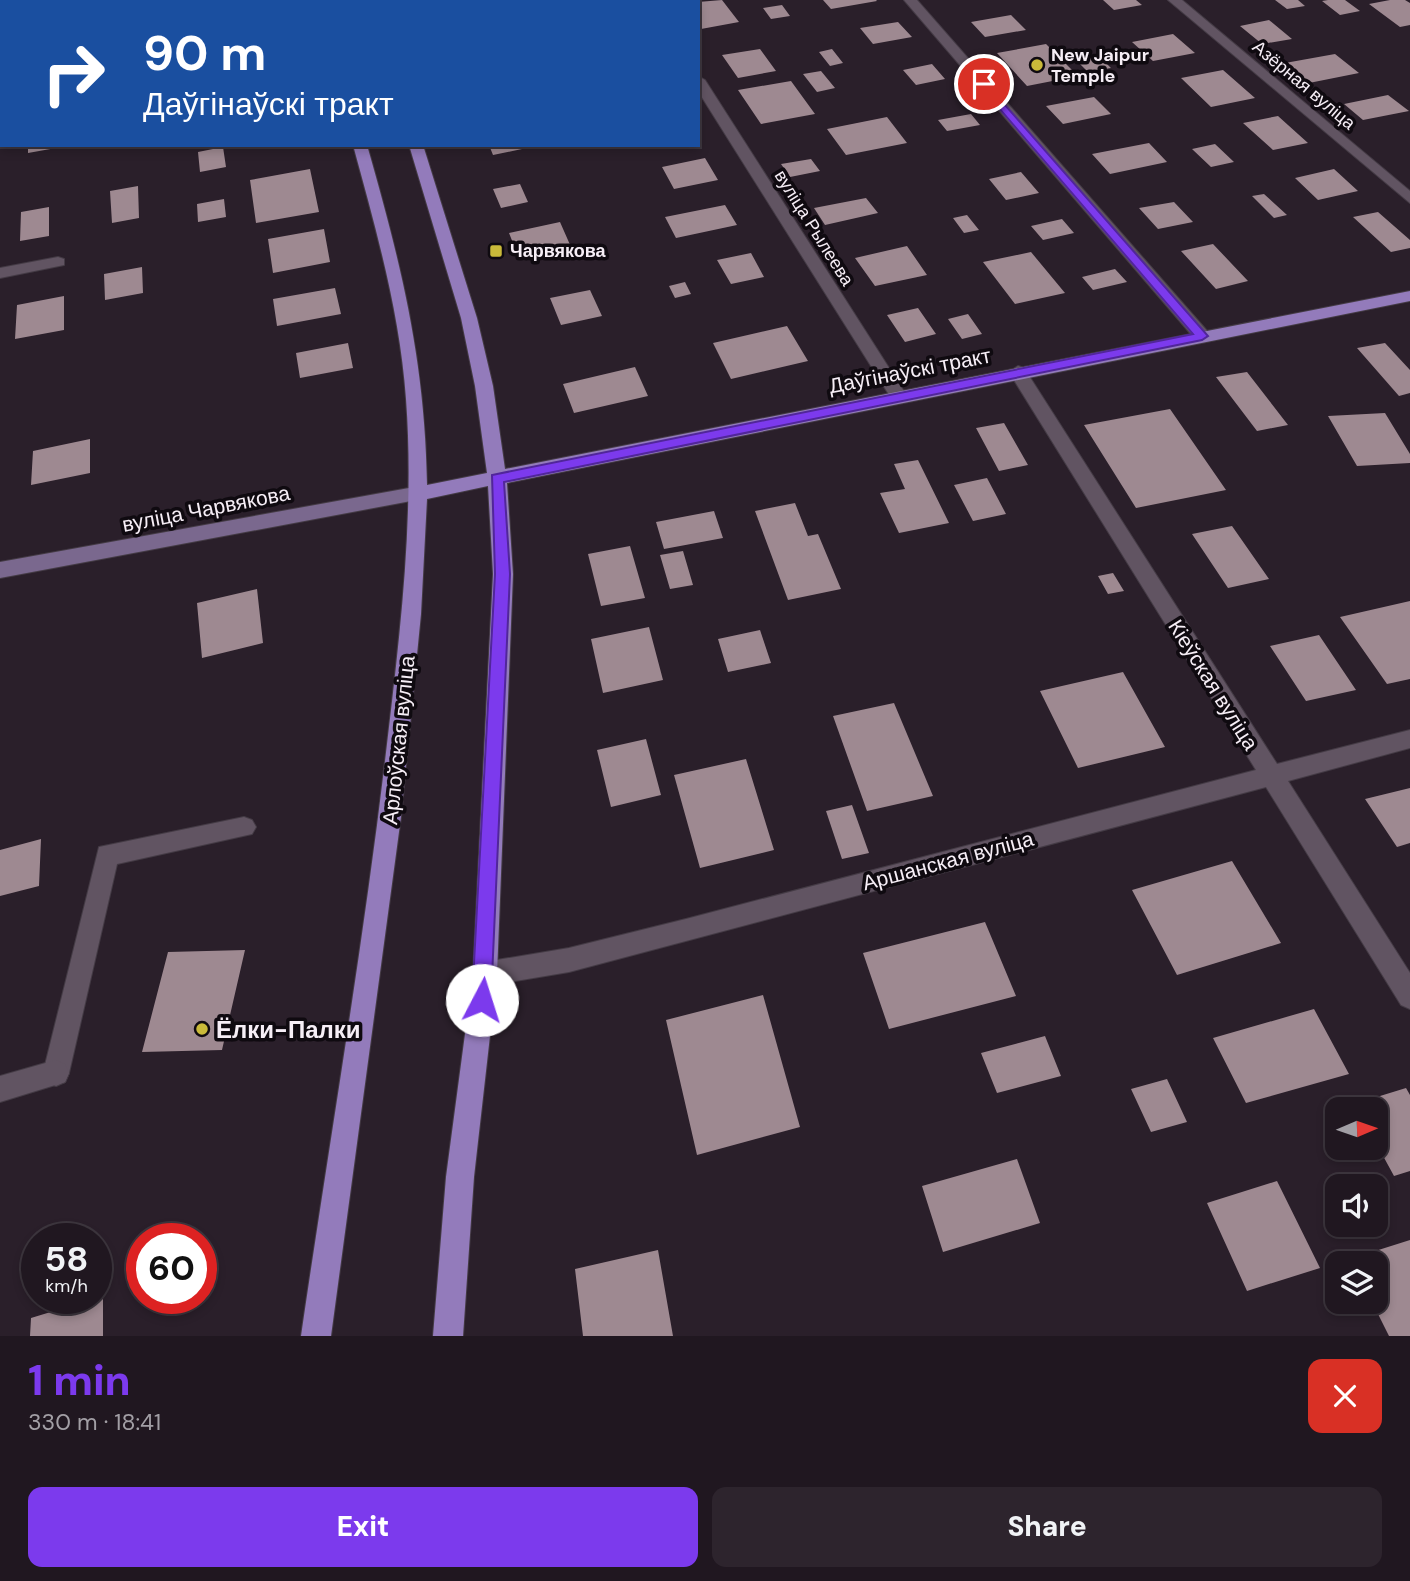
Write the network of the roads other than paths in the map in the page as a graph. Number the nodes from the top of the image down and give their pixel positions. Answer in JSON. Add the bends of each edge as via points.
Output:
{"nodes":[{"id":1,"x":910,"y":0,"type":"edge"},
{"id":2,"x":1174,"y":0,"type":"edge"},
{"id":3,"x":700,"y":83,"type":"edge"},
{"id":4,"x":361,"y":147,"type":"edge"},
{"id":5,"x":417,"y":147,"type":"edge"},
{"id":6,"x":1410,"y":199,"type":"edge"},
{"id":7,"x":58,"y":262,"type":"dead end"},
{"id":8,"x":0,"y":273,"type":"edge"},
{"id":9,"x":1410,"y":296,"type":"edge"},
{"id":10,"x":1202,"y":336,"type":"junction"},
{"id":11,"x":1018,"y":372,"type":"junction"},
{"id":12,"x":898,"y":397,"type":"junction"},
{"id":13,"x":497,"y":478,"type":"junction"},
{"id":14,"x":420,"y":493,"type":"junction"},
{"id":15,"x":0,"y":570,"type":"edge"},
{"id":16,"x":1410,"y":739,"type":"edge"},
{"id":17,"x":1269,"y":776,"type":"junction"},
{"id":18,"x":244,"y":827,"type":"dead end"},
{"id":19,"x":485,"y":974,"type":"junction"},
{"id":20,"x":1410,"y":996,"type":"edge"},
{"id":21,"x":0,"y":1089,"type":"edge"},
{"id":22,"x":316,"y":1336,"type":"edge"},
{"id":23,"x":448,"y":1336,"type":"edge"}],
"edges":[{"from":1,"to":10,"type":"street"},
{"from":2,"to":6,"type":"street","name":"Азёрная вуліца"},
{"from":3,"to":12,"type":"street","name":"вуліца Рылеева"},
{"from":4,"to":14,"type":"main road","name":"Арлоўская вуліца","via":[[402,319],[414,396]]},
{"from":5,"to":13,"type":"main road","via":[[469,318]]},
{"from":7,"to":8,"type":"street"},
{"from":9,"to":10,"type":"main road","name":"Даўгінаўскі тракт"},
{"from":10,"to":11,"type":"main road","name":"Даўгінаўскі тракт"},
{"from":11,"to":12,"type":"main road","name":"Даўгінаўскі тракт"},
{"from":11,"to":17,"type":"street","name":"Кіеўская вуліца"},
{"from":12,"to":13,"type":"main road","name":"Даўгінаўскі тракт"},
{"from":13,"to":14,"type":"main road","name":"Даўгінаўскі тракт"},
{"from":13,"to":19,"type":"main road","via":[[502,574]]},
{"from":14,"to":15,"type":"main road","name":"вуліца Чарвякова"},
{"from":14,"to":22,"type":"main road","name":"Арлоўская вуліца","via":[[415,588],[388,838]]},
{"from":16,"to":17,"type":"street","name":"Аршанская вуліца"},
{"from":17,"to":19,"type":"street","name":"Аршанская вуліца","via":[[686,931],[569,960]]},
{"from":17,"to":20,"type":"street","name":"Кіеўская вуліца"},
{"from":18,"to":21,"type":"street","via":[[107,855],[56,1073]]},
{"from":19,"to":23,"type":"main road","via":[[460,1177]]}]}
